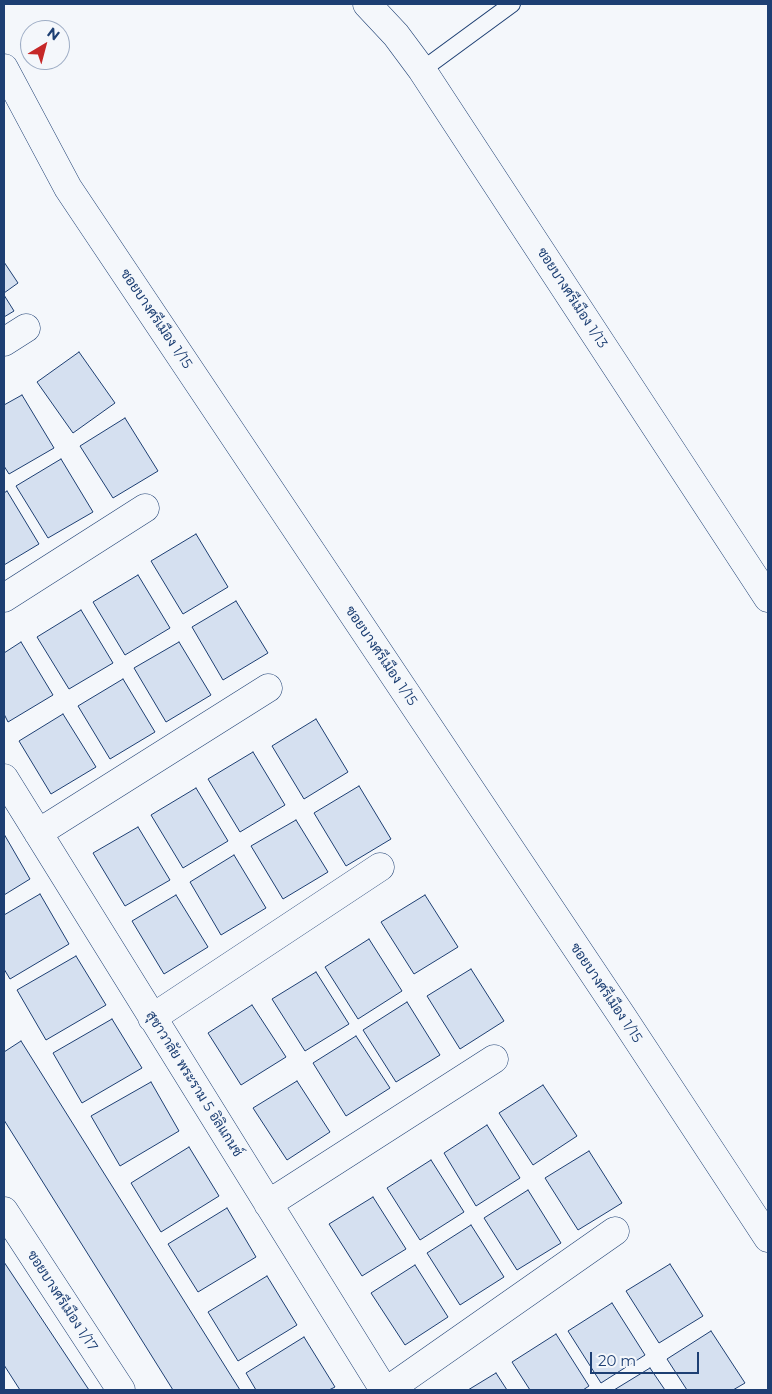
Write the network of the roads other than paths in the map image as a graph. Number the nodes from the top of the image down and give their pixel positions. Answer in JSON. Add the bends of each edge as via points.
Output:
{"nodes":[{"id":1,"x":367,"y":4,"type":"edge"},
{"id":2,"x":512,"y":4,"type":"edge"},
{"id":3,"x":4,"y":68,"type":"edge"},
{"id":4,"x":422,"y":70,"type":"junction"},
{"id":5,"x":145,"y":508,"type":"dead end"},
{"id":6,"x":4,"y":598,"type":"edge"},
{"id":7,"x":768,"y":598,"type":"edge"},
{"id":8,"x":268,"y":688,"type":"dead end"},
{"id":9,"x":4,"y":778,"type":"edge"},
{"id":10,"x":38,"y":833,"type":"junction"},
{"id":11,"x":380,"y":868,"type":"dead end"},
{"id":12,"x":152,"y":1018,"type":"junction"},
{"id":13,"x":494,"y":1059,"type":"dead end"},
{"id":14,"x":268,"y":1204,"type":"junction"},
{"id":15,"x":4,"y":1211,"type":"edge"},
{"id":16,"x":615,"y":1232,"type":"dead end"},
{"id":17,"x":768,"y":1238,"type":"edge"},
{"id":18,"x":121,"y":1390,"type":"edge"},
{"id":19,"x":384,"y":1390,"type":"edge"},
{"id":20,"x":388,"y":1390,"type":"edge"}],
"edges":[{"from":1,"to":4,"type":"street","name":"ซอยบางศรีเมือง 1/13"},
{"from":2,"to":4,"type":"lane"},
{"from":3,"to":17,"type":"street","name":"ซอยบางศรีเมือง 1/15","via":[[68,188]]},
{"from":4,"to":7,"type":"street","name":"ซอยบางศรีเมือง 1/13"},
{"from":5,"to":6,"type":"street"},
{"from":8,"to":10,"type":"street"},
{"from":9,"to":10,"type":"street","name":"สุชาวาลัย พระราม 5 อิลิแกนซ์"},
{"from":10,"to":12,"type":"street","name":"สุชาวาลัย พระราม 5 อิลิแกนซ์"},
{"from":11,"to":12,"type":"street"},
{"from":12,"to":14,"type":"street","name":"สุชาวาลัย พระราม 5 อิลิแกนซ์"},
{"from":13,"to":14,"type":"street"},
{"from":14,"to":19,"type":"street","name":"สุชาวาลัย พระราม 5 อิลิแกนซ์"},
{"from":15,"to":18,"type":"street","name":"ซอยบางศรีเมือง 1/17"},
{"from":16,"to":20,"type":"street"}]}
